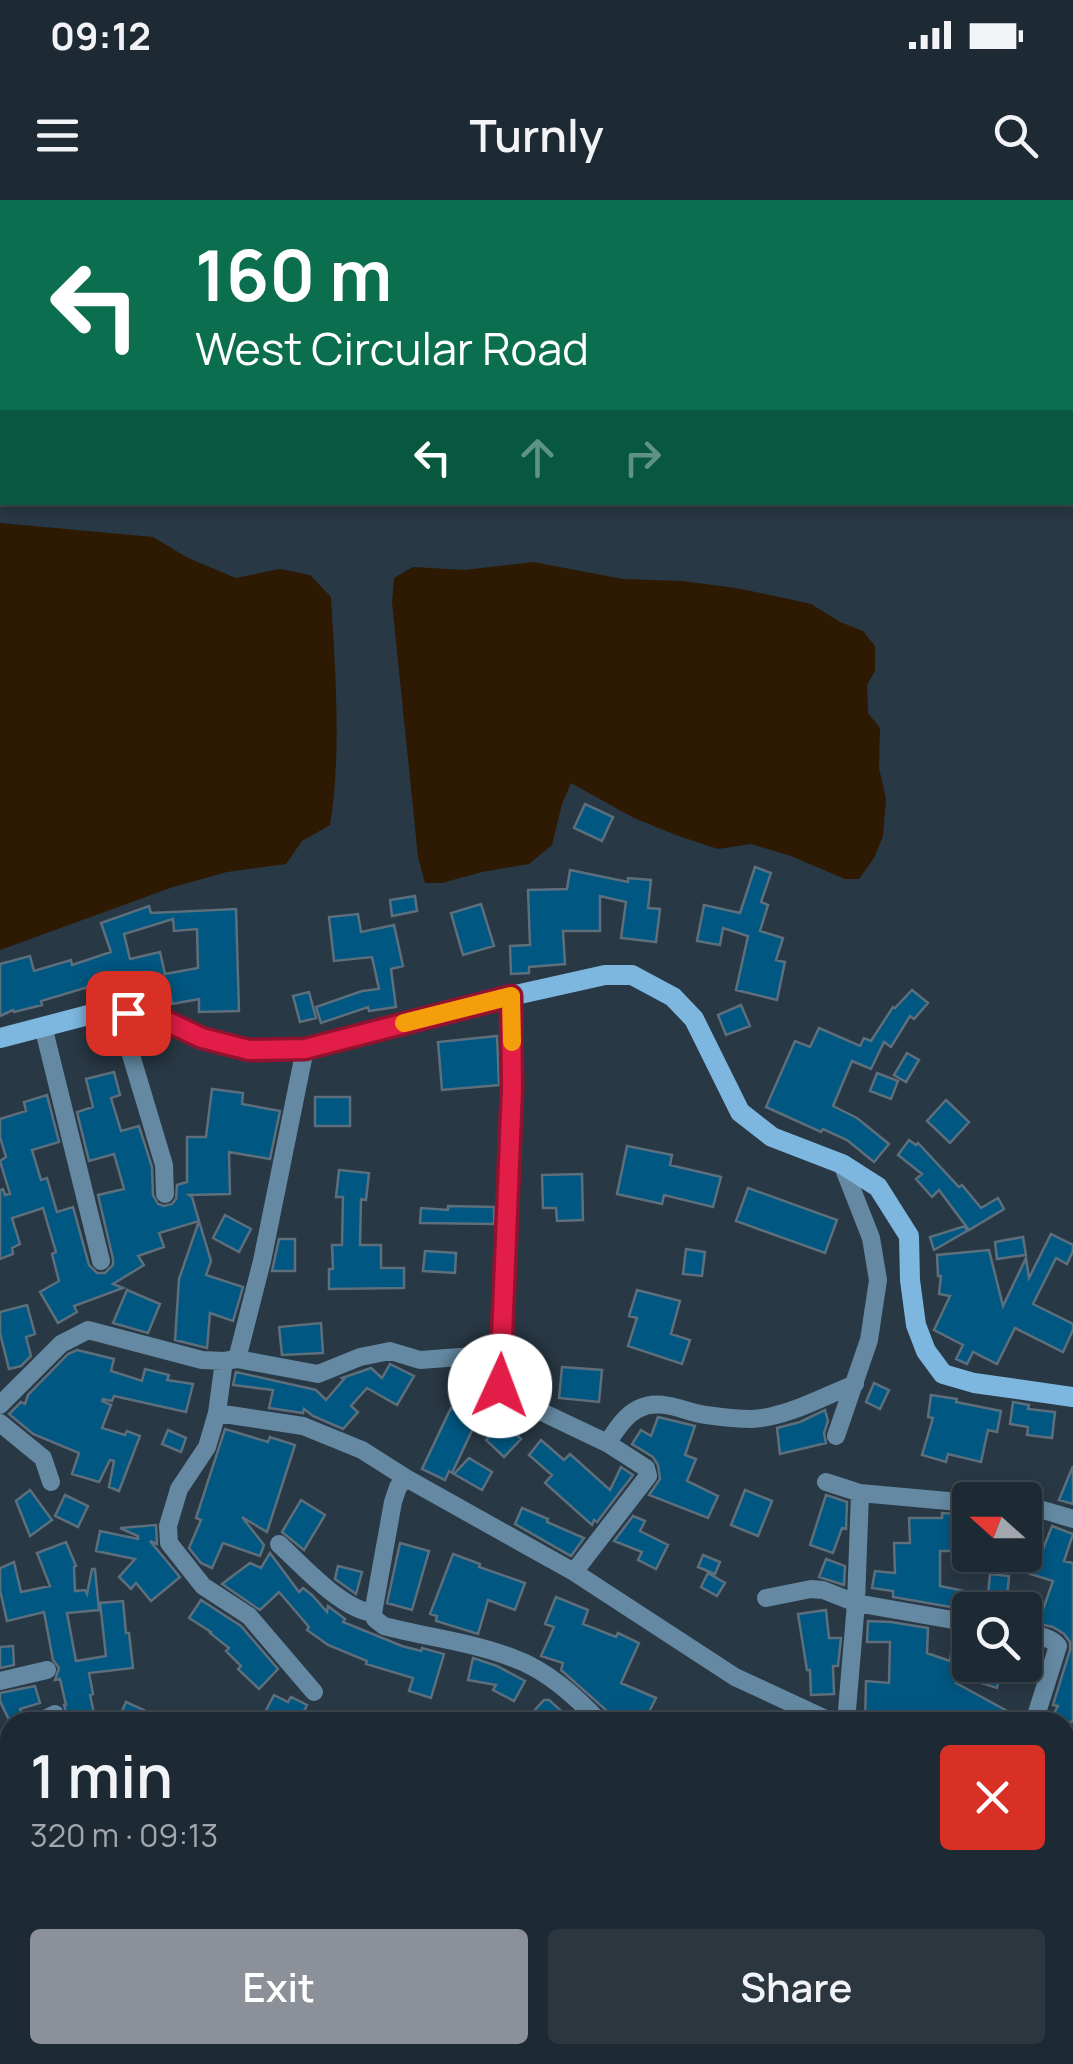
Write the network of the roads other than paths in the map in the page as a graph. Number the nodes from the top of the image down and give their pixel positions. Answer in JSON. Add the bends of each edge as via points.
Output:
{"nodes":[{"id":1,"x":511,"y":996,"type":"junction"},
{"id":2,"x":128,"y":1013,"type":"junction"},
{"id":3,"x":42,"y":1026,"type":"junction"},
{"id":4,"x":0,"y":1038,"type":"edge"},
{"id":5,"x":305,"y":1049,"type":"junction"},
{"id":6,"x":842,"y":1164,"type":"junction"},
{"id":7,"x":166,"y":1194,"type":"dead end"},
{"id":8,"x":101,"y":1260,"type":"dead end"},
{"id":9,"x":500,"y":1354,"type":"junction"},
{"id":10,"x":231,"y":1360,"type":"junction"},
{"id":11,"x":855,"y":1384,"type":"junction"},
{"id":12,"x":1073,"y":1397,"type":"edge"},
{"id":13,"x":0,"y":1405,"type":"edge"},
{"id":14,"x":217,"y":1413,"type":"junction"},
{"id":15,"x":0,"y":1423,"type":"edge"},
{"id":16,"x":836,"y":1436,"type":"dead end"},
{"id":17,"x":607,"y":1443,"type":"junction"},
{"id":18,"x":406,"y":1478,"type":"junction"},
{"id":19,"x":51,"y":1482,"type":"dead end"},
{"id":20,"x":826,"y":1482,"type":"dead end"},
{"id":21,"x":860,"y":1493,"type":"junction"},
{"id":22,"x":952,"y":1501,"type":"edge"},
{"id":23,"x":1042,"y":1510,"type":"edge"},
{"id":24,"x":1073,"y":1519,"type":"edge"},
{"id":25,"x":279,"y":1544,"type":"dead end"},
{"id":26,"x":574,"y":1572,"type":"junction"},
{"id":27,"x":766,"y":1598,"type":"dead end"},
{"id":28,"x":856,"y":1603,"type":"junction"},
{"id":29,"x":373,"y":1613,"type":"junction"},
{"id":30,"x":952,"y":1620,"type":"edge"},
{"id":31,"x":1042,"y":1637,"type":"edge"},
{"id":32,"x":47,"y":1670,"type":"dead end"},
{"id":33,"x":0,"y":1681,"type":"edge"},
{"id":34,"x":314,"y":1692,"type":"dead end"},
{"id":35,"x":589,"y":1712,"type":"edge"},
{"id":36,"x":810,"y":1712,"type":"edge"},
{"id":37,"x":847,"y":1712,"type":"edge"},
{"id":38,"x":1037,"y":1712,"type":"edge"}],
"edges":[{"from":1,"to":5,"type":"street"},
{"from":1,"to":6,"type":"street","via":[[606,975],[646,982],[673,996],[694,1019],[740,1112],[772,1137]]},
{"from":1,"to":9,"type":"street"},
{"from":2,"to":3,"type":"street"},
{"from":2,"to":5,"type":"street","via":[[249,1050]]},
{"from":2,"to":7,"type":"street","via":[[131,1054],[164,1165]]},
{"from":3,"to":4,"type":"street"},
{"from":3,"to":8,"type":"street"},
{"from":5,"to":10,"type":"street","via":[[262,1260]]},
{"from":6,"to":11,"type":"street","via":[[871,1238],[878,1280]]},
{"from":6,"to":12,"type":"street","via":[[878,1186],[909,1236],[916,1325],[943,1374]]},
{"from":9,"to":10,"type":"street","via":[[420,1360],[390,1351],[318,1374]]},
{"from":9,"to":17,"type":"street","via":[[502,1394]]},
{"from":10,"to":13,"type":"street","via":[[202,1360],[88,1330],[61,1344]]},
{"from":10,"to":14,"type":"street"},
{"from":11,"to":16,"type":"street"},
{"from":11,"to":17,"type":"street","via":[[778,1415],[750,1419],[650,1404],[626,1417]]},
{"from":14,"to":18,"type":"street","via":[[303,1426],[362,1450]]},
{"from":14,"to":34,"type":"street","via":[[207,1447],[172,1507],[169,1543],[202,1586],[250,1616]]},
{"from":15,"to":19,"type":"street","via":[[43,1458]]},
{"from":17,"to":26,"type":"street","via":[[648,1476]]},
{"from":18,"to":26,"type":"street"},
{"from":18,"to":29,"type":"street","via":[[394,1502]]},
{"from":20,"to":21,"type":"street"},
{"from":21,"to":22,"type":"street"},
{"from":21,"to":28,"type":"street"},
{"from":23,"to":24,"type":"street"},
{"from":25,"to":29,"type":"street","via":[[358,1611]]},
{"from":26,"to":36,"type":"street","via":[[735,1677]]},
{"from":27,"to":28,"type":"street","via":[[811,1589]]},
{"from":28,"to":30,"type":"street"},
{"from":28,"to":37,"type":"street"},
{"from":29,"to":35,"type":"street","via":[[384,1626],[516,1658],[552,1678]]},
{"from":31,"to":38,"type":"street","via":[[1058,1646]]},
{"from":32,"to":33,"type":"street"}]}
